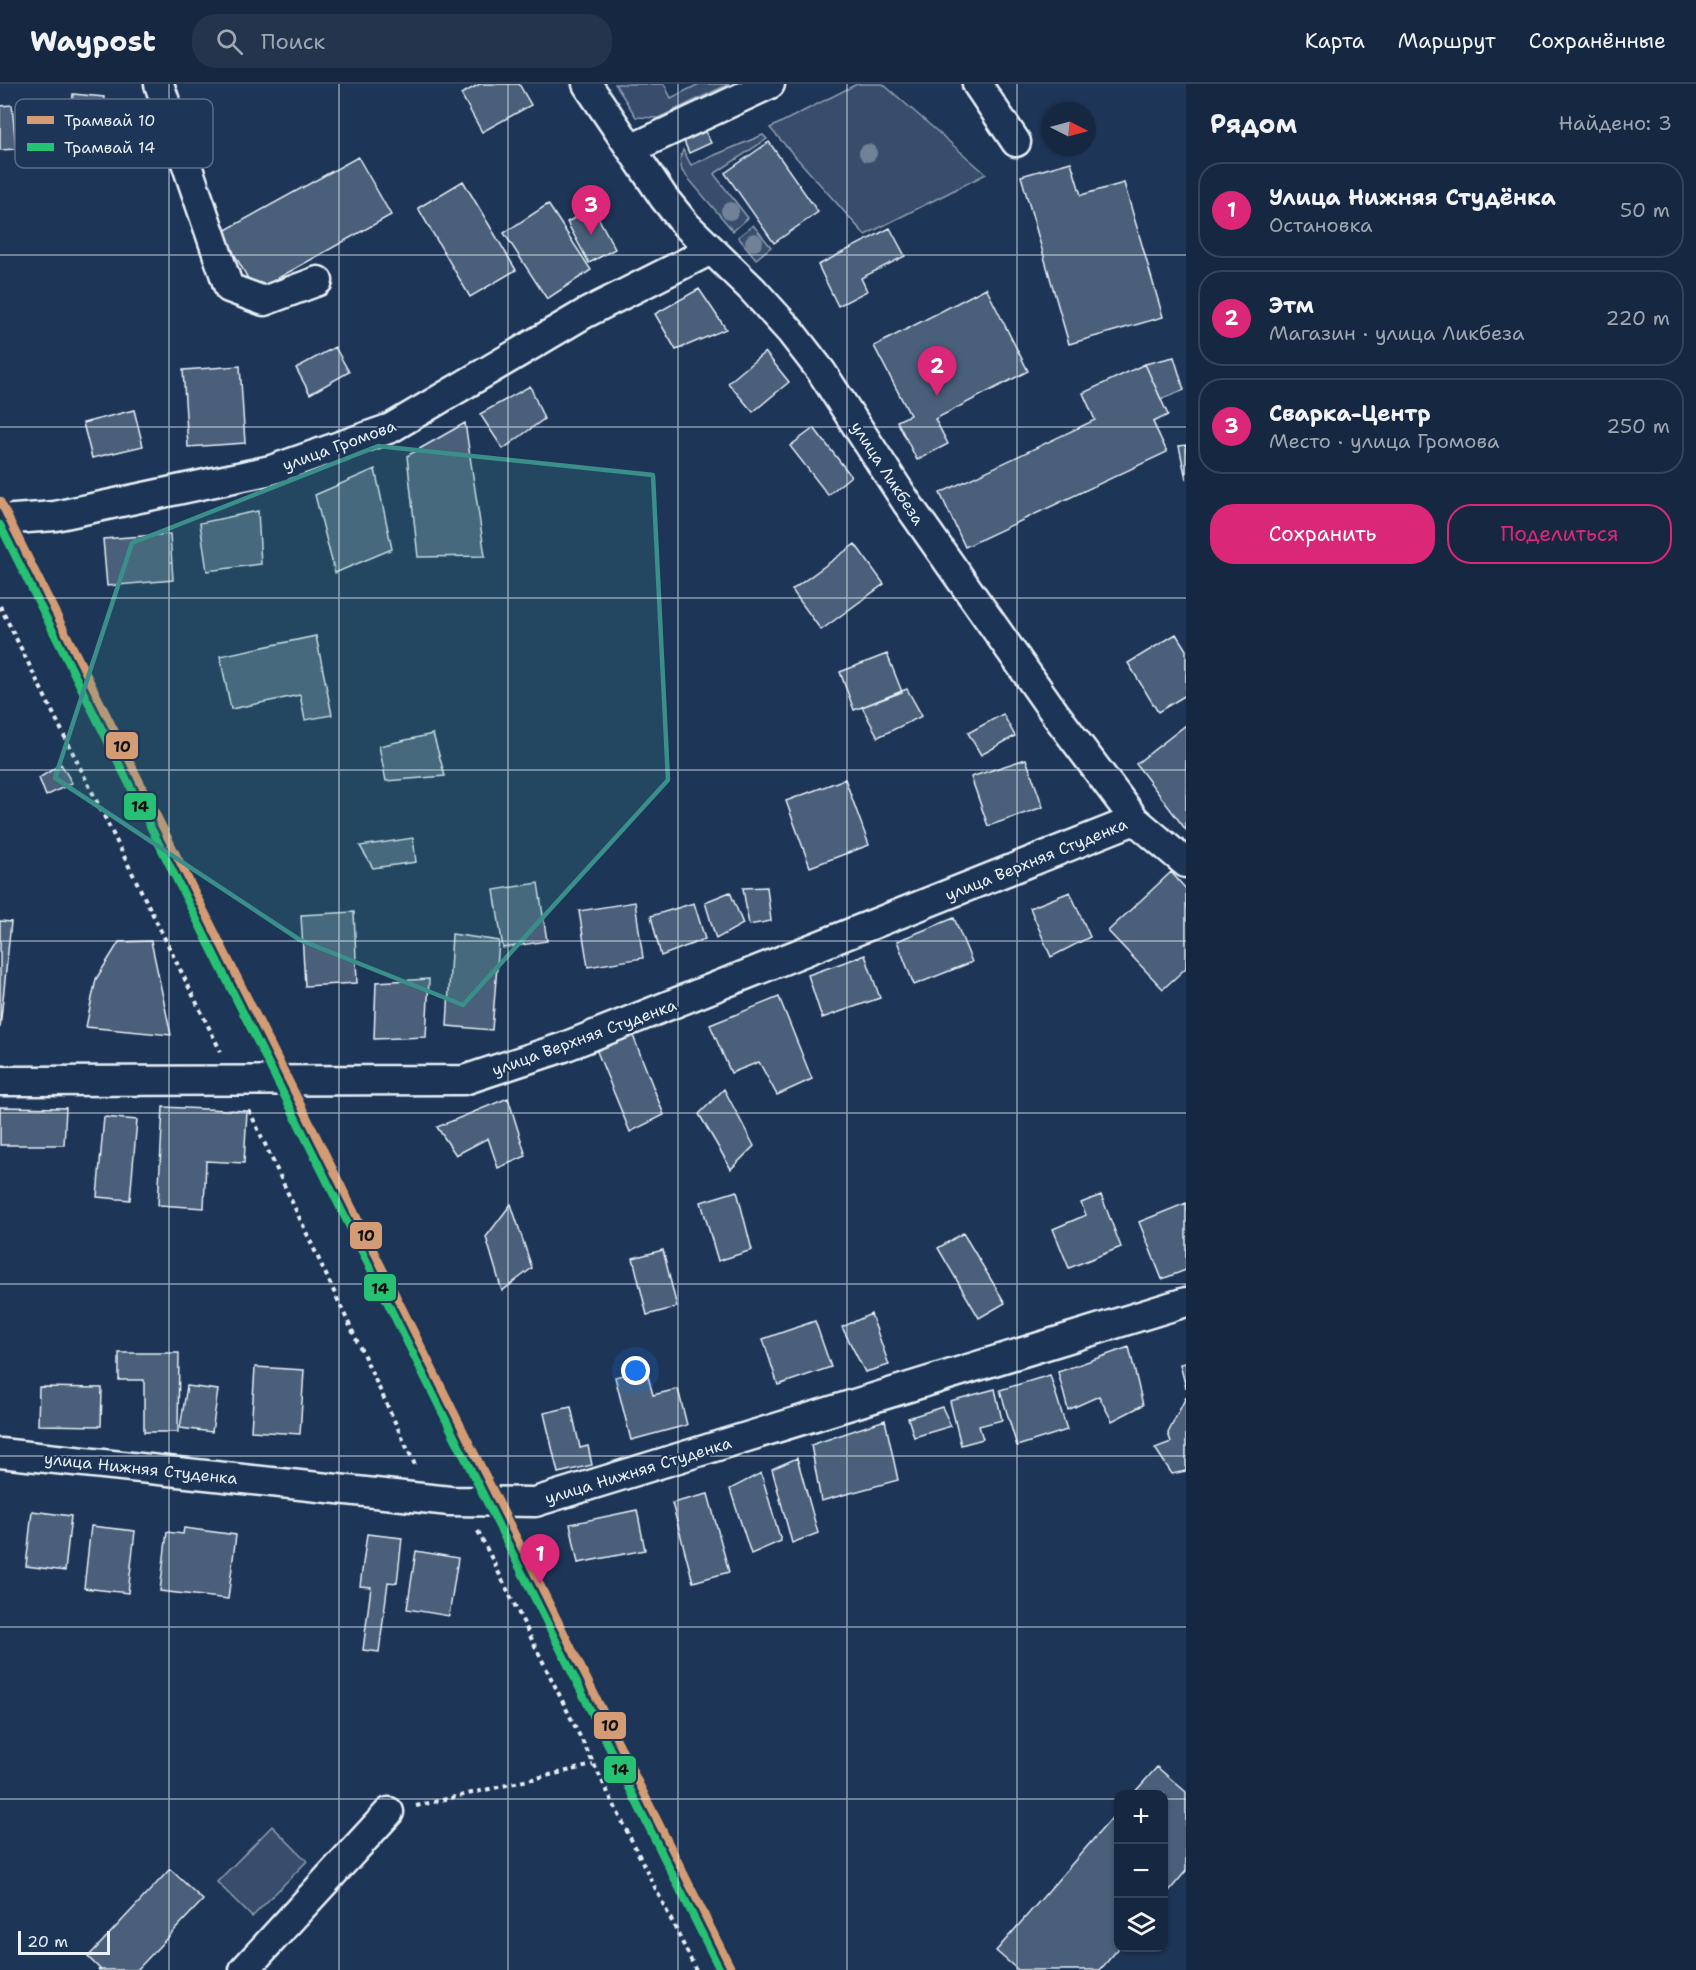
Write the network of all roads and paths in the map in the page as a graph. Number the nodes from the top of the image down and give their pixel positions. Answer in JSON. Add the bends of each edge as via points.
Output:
{"nodes":[{"id":1,"x":159,"y":84,"type":"edge"},
{"id":2,"x":587,"y":84,"type":"edge"},
{"id":3,"x":770,"y":84,"type":"edge"},
{"id":4,"x":977,"y":84,"type":"edge"},
{"id":5,"x":164,"y":99,"type":"edge"},
{"id":6,"x":1016,"y":142,"type":"dead end"},
{"id":7,"x":631,"y":149,"type":"junction"},
{"id":8,"x":188,"y":168,"type":"edge"},
{"id":9,"x":711,"y":250,"type":"junction"},
{"id":10,"x":318,"y":281,"type":"dead end"},
{"id":11,"x":0,"y":519,"type":"edge"},
{"id":12,"x":1135,"y":820,"type":"junction"},
{"id":13,"x":1186,"y":863,"type":"edge"},
{"id":14,"x":0,"y":1081,"type":"edge"},
{"id":15,"x":1186,"y":1302,"type":"edge"},
{"id":16,"x":0,"y":1453,"type":"edge"},
{"id":17,"x":463,"y":1501,"type":"junction"},
{"id":18,"x":593,"y":1765,"type":"junction"},
{"id":19,"x":389,"y":1812,"type":"joint"},
{"id":20,"x":244,"y":1970,"type":"edge"},
{"id":21,"x":696,"y":1970,"type":"edge"}],
"edges":[{"from":1,"to":5,"type":"street"},
{"from":2,"to":7,"type":"street","name":"улица Ликбеза"},
{"from":3,"to":7,"type":"street"},
{"from":4,"to":6,"type":"street"},
{"from":7,"to":9,"type":"street","name":"улица Ликбеза","via":[[664,198]]},
{"from":8,"to":10,"type":"street","via":[[229,288],[264,300]]},
{"from":9,"to":11,"type":"street","name":"улица Громова","via":[[584,314],[391,428],[271,470],[55,516]]},
{"from":9,"to":12,"type":"street","name":"улица Ликбеза","via":[[767,306],[821,371],[913,513]]},
{"from":12,"to":13,"type":"street","name":"улица Ликбеза"},
{"from":12,"to":14,"type":"street","name":"улица Верхняя Студенка","via":[[564,1047],[464,1080]]},
{"from":15,"to":17,"type":"street","name":"улица Нижняя Cтуденкa","via":[[535,1502]]},
{"from":16,"to":17,"type":"street","name":"улица Нижняя Cтуденкa"},
{"from":17,"to":18,"type":"path"},
{"from":18,"to":19,"type":"path"},
{"from":18,"to":21,"type":"path"},
{"from":19,"to":20,"type":"street"}]}
